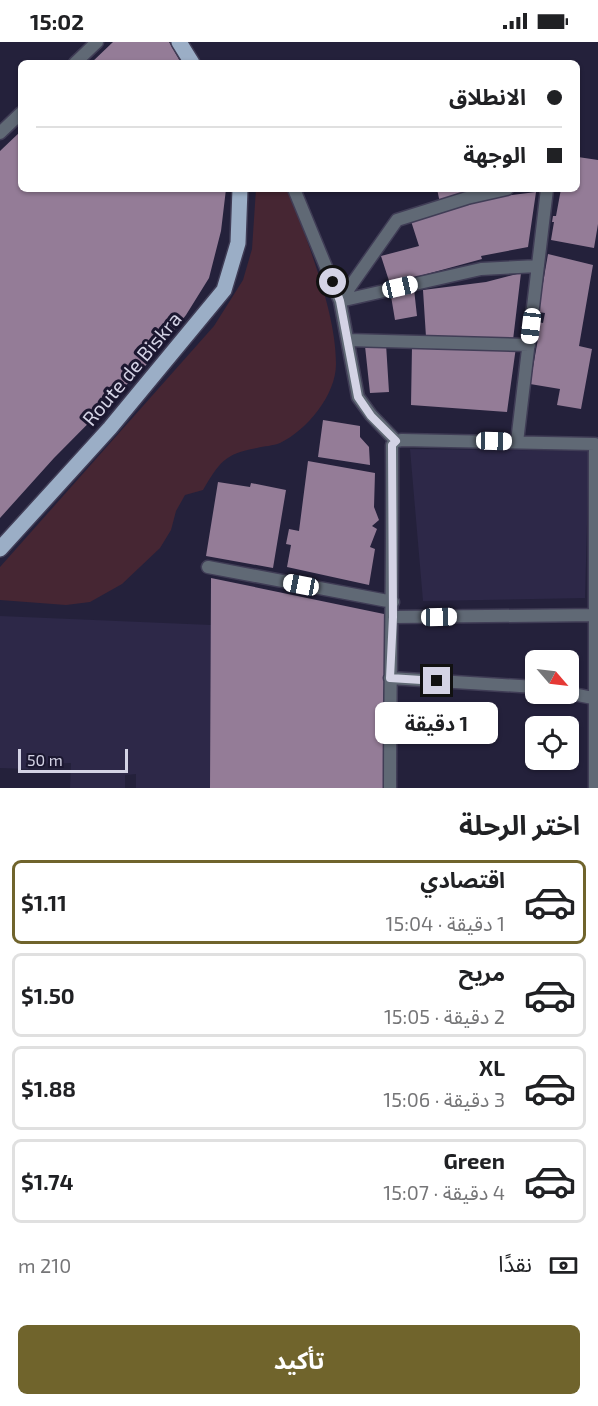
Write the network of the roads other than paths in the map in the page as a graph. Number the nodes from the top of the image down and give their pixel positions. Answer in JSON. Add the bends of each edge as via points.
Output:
{"nodes":[{"id":1,"x":97,"y":42,"type":"edge"},
{"id":2,"x":180,"y":44,"type":"edge"},
{"id":3,"x":78,"y":60,"type":"edge"},
{"id":4,"x":190,"y":60,"type":"edge"},
{"id":5,"x":198,"y":60,"type":"edge"},
{"id":6,"x":18,"y":116,"type":"edge"},
{"id":7,"x":0,"y":133,"type":"edge"},
{"id":8,"x":240,"y":192,"type":"edge"},
{"id":9,"x":295,"y":192,"type":"edge"},
{"id":10,"x":494,"y":192,"type":"edge"},
{"id":11,"x":547,"y":192,"type":"edge"},
{"id":12,"x":538,"y":266,"type":"junction"},
{"id":13,"x":340,"y":301,"type":"junction"},
{"id":14,"x":348,"y":340,"type":"junction"},
{"id":15,"x":529,"y":345,"type":"junction"},
{"id":16,"x":396,"y":441,"type":"junction"},
{"id":17,"x":517,"y":442,"type":"junction"},
{"id":18,"x":0,"y":549,"type":"edge"},
{"id":19,"x":208,"y":567,"type":"dead end"},
{"id":20,"x":393,"y":602,"type":"junction"},
{"id":21,"x":597,"y":615,"type":"edge"},
{"id":22,"x":393,"y":617,"type":"junction"},
{"id":23,"x":390,"y":678,"type":"junction"},
{"id":24,"x":525,"y":686,"type":"edge"},
{"id":25,"x":579,"y":695,"type":"edge"},
{"id":26,"x":597,"y":699,"type":"edge"},
{"id":27,"x":390,"y":788,"type":"edge"},
{"id":28,"x":595,"y":788,"type":"edge"}],
"edges":[{"from":1,"to":3,"type":"street"},
{"from":2,"to":4,"type":"main road"},
{"from":2,"to":5,"type":"street"},
{"from":6,"to":7,"type":"street"},
{"from":8,"to":18,"type":"main road","name":"Route de Biskra","via":[[238,243],[225,290],[110,428]]},
{"from":9,"to":13,"type":"street"},
{"from":10,"to":13,"type":"street","via":[[397,220]]},
{"from":11,"to":12,"type":"street"},
{"from":12,"to":13,"type":"street","via":[[481,269]]},
{"from":12,"to":15,"type":"street"},
{"from":13,"to":14,"type":"street"},
{"from":14,"to":15,"type":"street"},
{"from":14,"to":16,"type":"street","via":[[358,397]]},
{"from":15,"to":17,"type":"street"},
{"from":16,"to":17,"type":"street"},
{"from":16,"to":20,"type":"street","via":[[392,445]]},
{"from":17,"to":21,"type":"street","via":[[595,444]]},
{"from":19,"to":20,"type":"street"},
{"from":20,"to":22,"type":"street"},
{"from":21,"to":22,"type":"street"},
{"from":21,"to":26,"type":"street"},
{"from":22,"to":23,"type":"street"},
{"from":23,"to":24,"type":"street"},
{"from":23,"to":27,"type":"street"},
{"from":25,"to":26,"type":"street"},
{"from":26,"to":28,"type":"street"}]}
